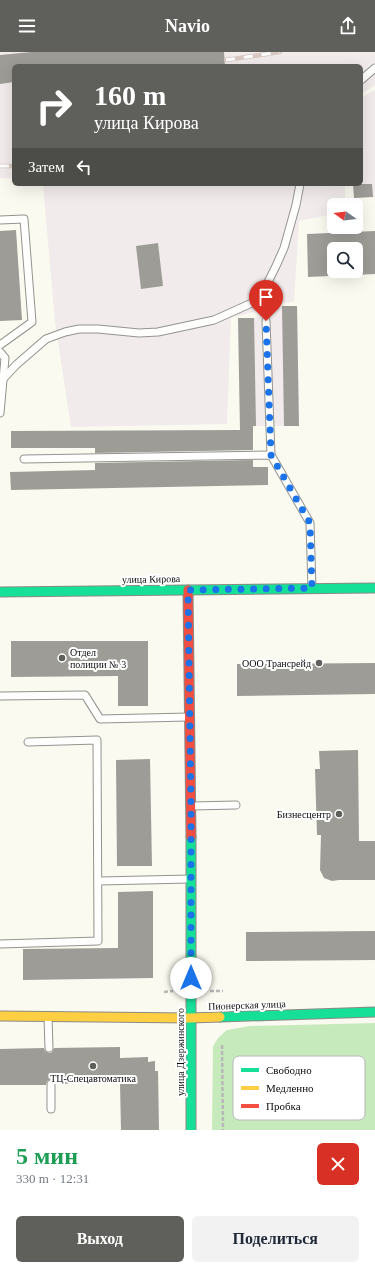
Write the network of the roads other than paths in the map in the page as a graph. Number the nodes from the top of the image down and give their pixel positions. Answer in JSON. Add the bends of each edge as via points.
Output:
{"nodes":[{"id":1,"x":375,"y":68,"type":"edge"},
{"id":2,"x":363,"y":78,"type":"edge"},
{"id":3,"x":300,"y":186,"type":"edge"},
{"id":4,"x":0,"y":220,"type":"edge"},
{"id":5,"x":266,"y":321,"type":"dead end"},
{"id":6,"x":0,"y":345,"type":"edge"},
{"id":7,"x":0,"y":352,"type":"edge"},
{"id":8,"x":3,"y":379,"type":"junction"},
{"id":9,"x":0,"y":413,"type":"edge"},
{"id":10,"x":271,"y":455,"type":"junction"},
{"id":11,"x":24,"y":459,"type":"dead end"},
{"id":12,"x":312,"y":588,"type":"junction"},
{"id":13,"x":375,"y":588,"type":"edge"},
{"id":14,"x":188,"y":590,"type":"junction"},
{"id":15,"x":0,"y":592,"type":"edge"},
{"id":16,"x":0,"y":696,"type":"edge"},
{"id":17,"x":190,"y":717,"type":"junction"},
{"id":18,"x":28,"y":742,"type":"dead end"},
{"id":19,"x":236,"y":805,"type":"dead end"},
{"id":20,"x":191,"y":806,"type":"junction"},
{"id":21,"x":191,"y":879,"type":"junction"},
{"id":22,"x":98,"y":881,"type":"junction"},
{"id":23,"x":0,"y":944,"type":"edge"},
{"id":24,"x":375,"y":1012,"type":"edge"},
{"id":25,"x":0,"y":1016,"type":"edge"},
{"id":26,"x":48,"y":1016,"type":"junction"},
{"id":27,"x":190,"y":1018,"type":"junction"},
{"id":28,"x":49,"y":1048,"type":"dead end"},
{"id":29,"x":51,"y":1084,"type":"dead end"},
{"id":30,"x":51,"y":1110,"type":"dead end"},
{"id":31,"x":191,"y":1130,"type":"edge"}],
"edges":[{"from":1,"to":2,"type":"lane"},
{"from":3,"to":8,"type":"lane","via":[[284,248],[254,302],[214,320],[158,332],[98,329],[65,332],[46,339]]},
{"from":4,"to":6,"type":"lane","via":[[24,219],[32,322]]},
{"from":5,"to":10,"type":"lane"},
{"from":7,"to":8,"type":"lane","via":[[5,358]]},
{"from":8,"to":9,"type":"lane"},
{"from":10,"to":11,"type":"lane"},
{"from":10,"to":12,"type":"lane","via":[[310,523]]},
{"from":12,"to":13,"type":"main road","name":"улица Кирова"},
{"from":12,"to":14,"type":"main road","name":"улица Кирова"},
{"from":14,"to":15,"type":"main road","name":"улица Кирова"},
{"from":14,"to":17,"type":"main road","name":"улица Дзержинского"},
{"from":16,"to":17,"type":"lane","via":[[85,695],[100,718]]},
{"from":17,"to":20,"type":"main road","name":"улица Дзержинского"},
{"from":18,"to":22,"type":"lane","via":[[97,740]]},
{"from":19,"to":20,"type":"lane"},
{"from":20,"to":21,"type":"main road","name":"улица Дзержинского"},
{"from":21,"to":22,"type":"lane"},
{"from":21,"to":27,"type":"main road","name":"улица Дзержинского"},
{"from":22,"to":23,"type":"lane","via":[[98,941]]},
{"from":24,"to":27,"type":"main road","name":"Пионерская улица"},
{"from":25,"to":26,"type":"main road","name":"Пионерская улица"},
{"from":26,"to":27,"type":"main road","name":"Пионерская улица"},
{"from":26,"to":28,"type":"lane"},
{"from":27,"to":31,"type":"main road","name":"улица Дзержинского"},
{"from":29,"to":30,"type":"lane"}]}
